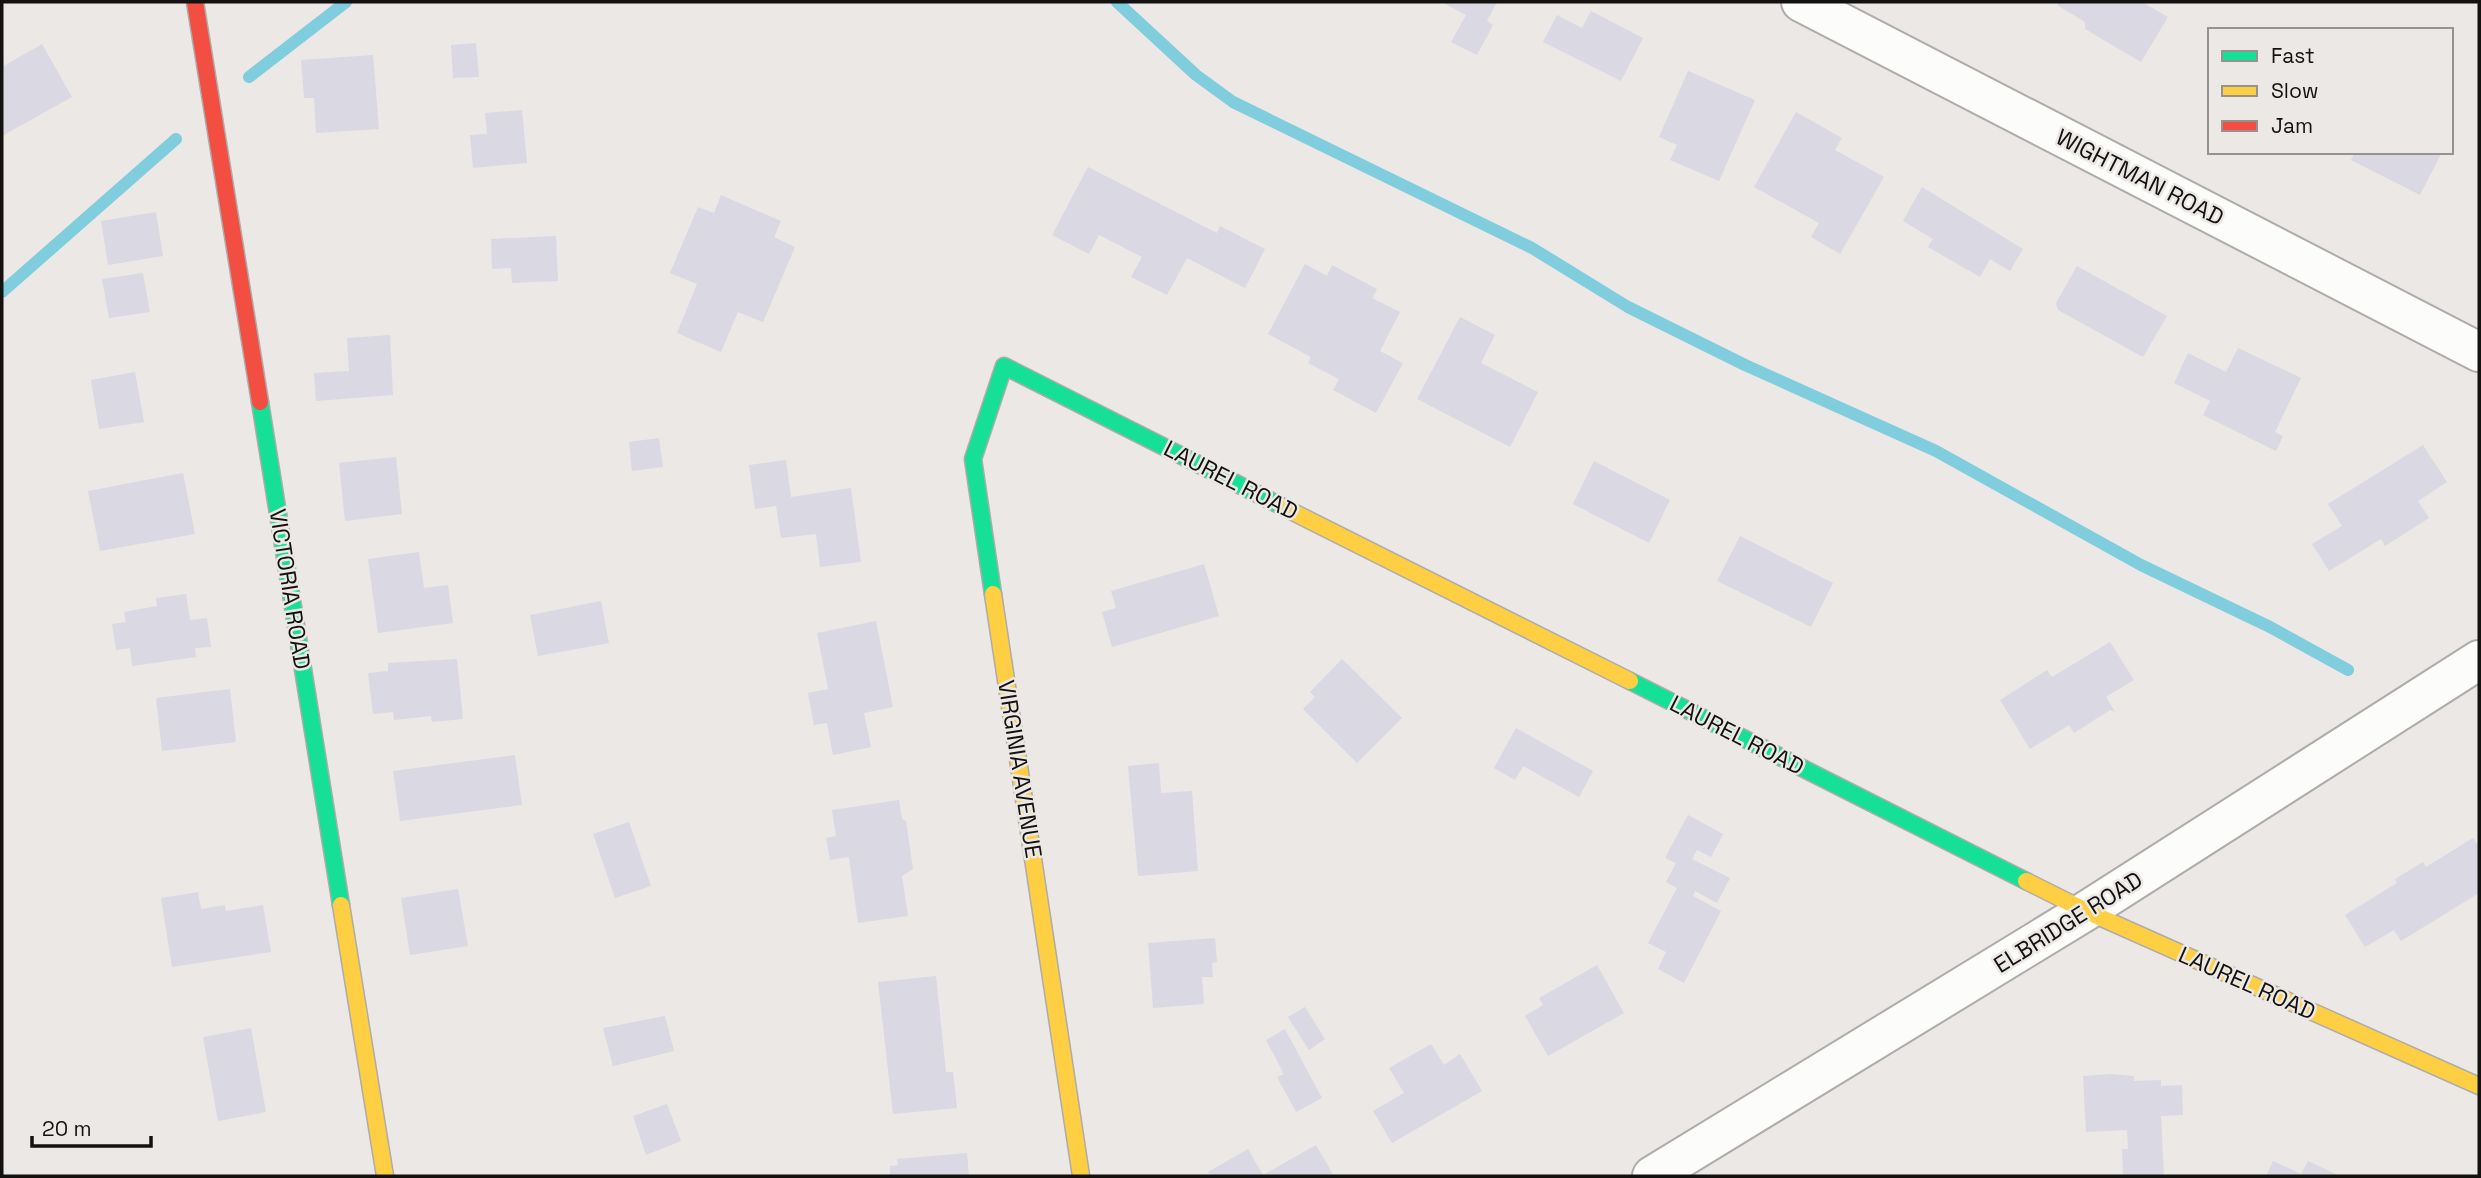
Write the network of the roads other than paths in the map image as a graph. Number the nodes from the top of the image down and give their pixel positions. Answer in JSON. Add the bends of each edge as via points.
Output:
{"nodes":[{"id":1,"x":195,"y":2,"type":"edge"},
{"id":2,"x":1801,"y":2,"type":"edge"},
{"id":3,"x":2479,"y":352,"type":"edge"},
{"id":4,"x":1004,"y":366,"type":"joint"},
{"id":5,"x":2479,"y":660,"type":"edge"},
{"id":6,"x":2086,"y":911,"type":"junction"},
{"id":7,"x":2479,"y":1086,"type":"edge"},
{"id":8,"x":385,"y":1176,"type":"edge"},
{"id":9,"x":1081,"y":1176,"type":"edge"},
{"id":10,"x":1652,"y":1176,"type":"edge"}],
"edges":[{"from":1,"to":8,"type":"street","name":"VICTORIA ROAD"},
{"from":2,"to":3,"type":"street","name":"WIGHTMAN ROAD"},
{"from":4,"to":6,"type":"street","name":"LAUREL ROAD"},
{"from":4,"to":9,"type":"street","name":"VIRGINIA AVENUE","via":[[973,459]]},
{"from":5,"to":6,"type":"street","name":"ELBRIDGE ROAD"},
{"from":6,"to":7,"type":"street","name":"LAUREL ROAD"},
{"from":6,"to":10,"type":"street","name":"ELBRIDGE ROAD"}]}
